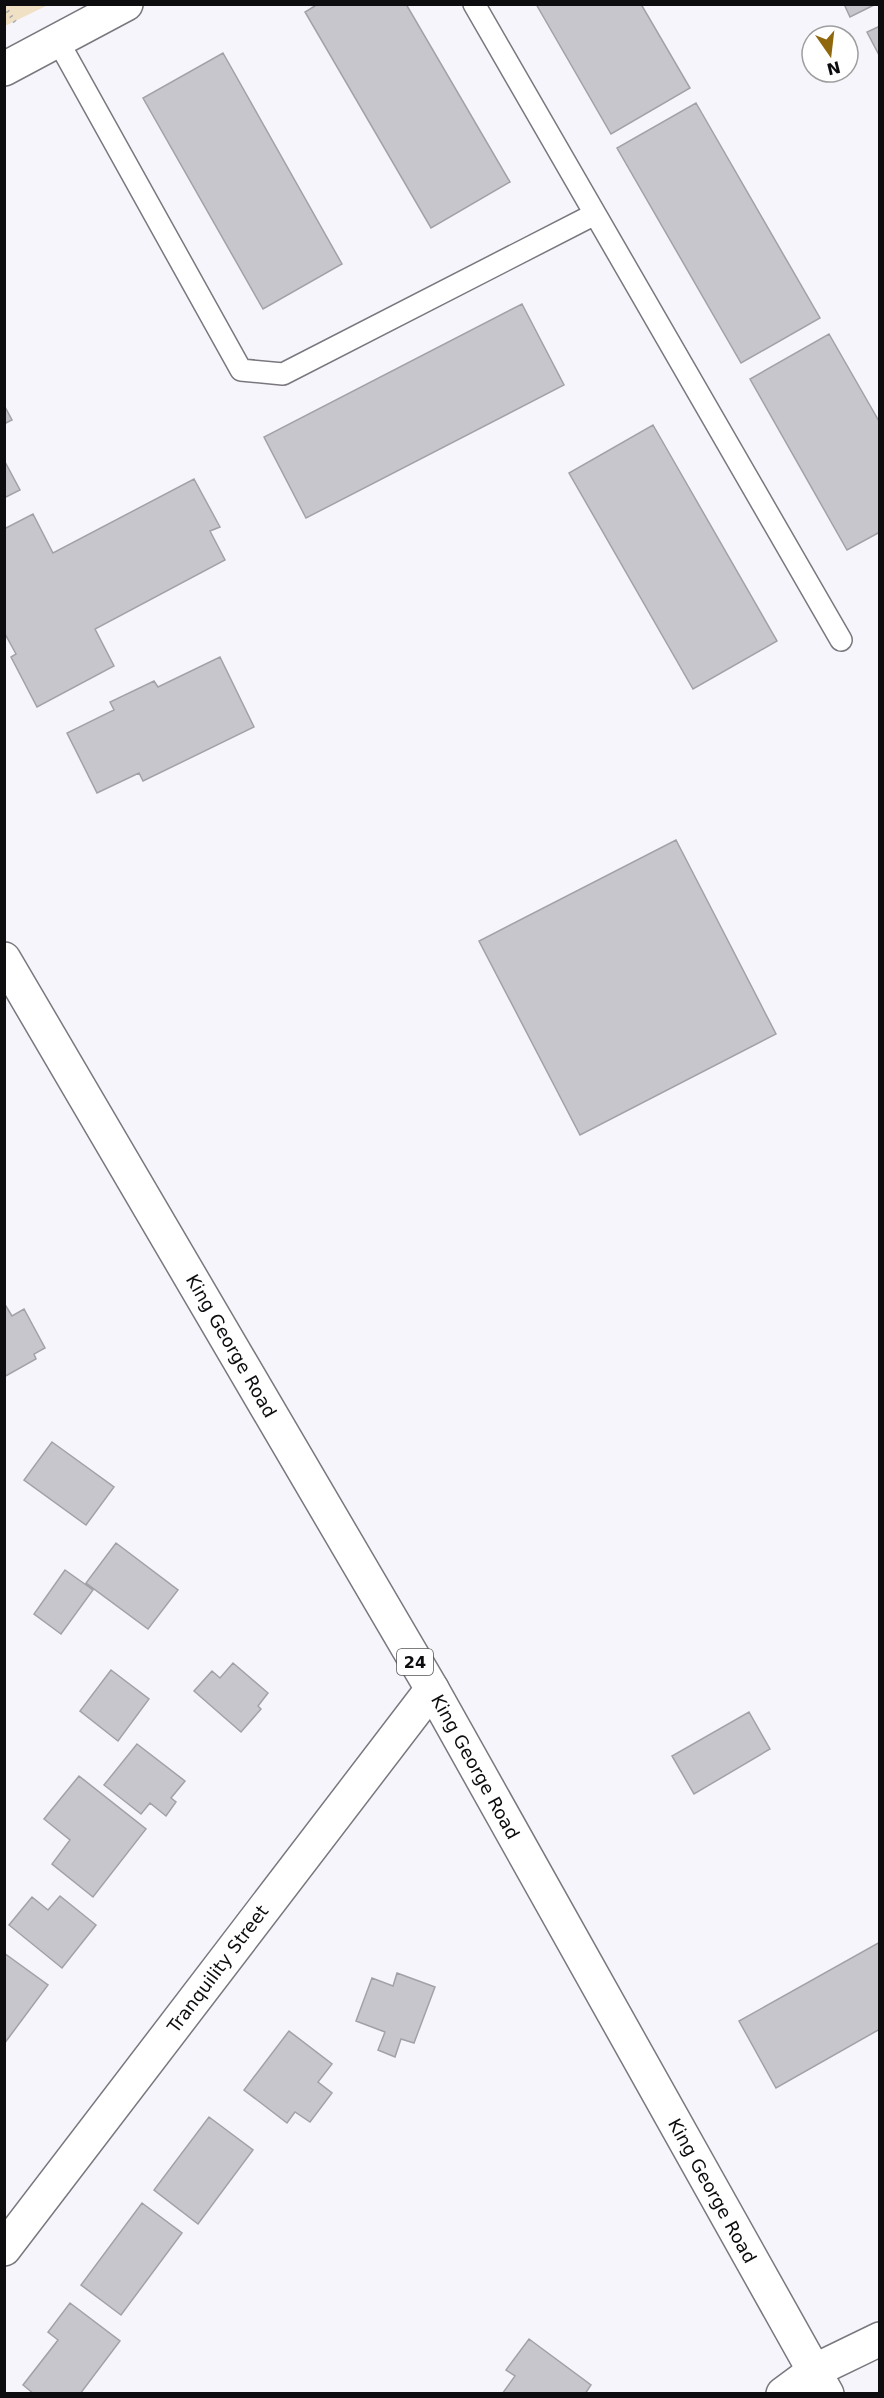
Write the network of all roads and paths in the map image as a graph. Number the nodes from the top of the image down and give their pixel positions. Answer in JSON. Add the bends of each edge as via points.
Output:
{"nodes":[{"id":1,"x":126,"y":4,"type":"edge"},
{"id":2,"x":474,"y":4,"type":"edge"},
{"id":3,"x":58,"y":41,"type":"junction"},
{"id":4,"x":4,"y":69,"type":"edge"},
{"id":5,"x":595,"y":214,"type":"junction"},
{"id":6,"x":841,"y":640,"type":"dead end"},
{"id":7,"x":4,"y":959,"type":"edge"},
{"id":8,"x":432,"y":1689,"type":"junction"},
{"id":9,"x":4,"y":2249,"type":"edge"},
{"id":10,"x":879,"y":2339,"type":"edge"},
{"id":11,"x":820,"y":2382,"type":"edge"},
{"id":12,"x":783,"y":2394,"type":"edge"}],
"edges":[{"from":1,"to":3,"type":"main road"},
{"from":2,"to":5,"type":"lane"},
{"from":3,"to":4,"type":"main road"},
{"from":3,"to":5,"type":"lane","via":[[241,370],[283,374]]},
{"from":5,"to":6,"type":"lane"},
{"from":7,"to":8,"type":"main road","name":"King George Road","number":"24"},
{"from":8,"to":9,"type":"main road","name":"Tranquility Street"},
{"from":8,"to":11,"type":"main road","name":"King George Road","number":"24"},
{"from":10,"to":11,"type":"main road"},
{"from":11,"to":12,"type":"main road"}]}
